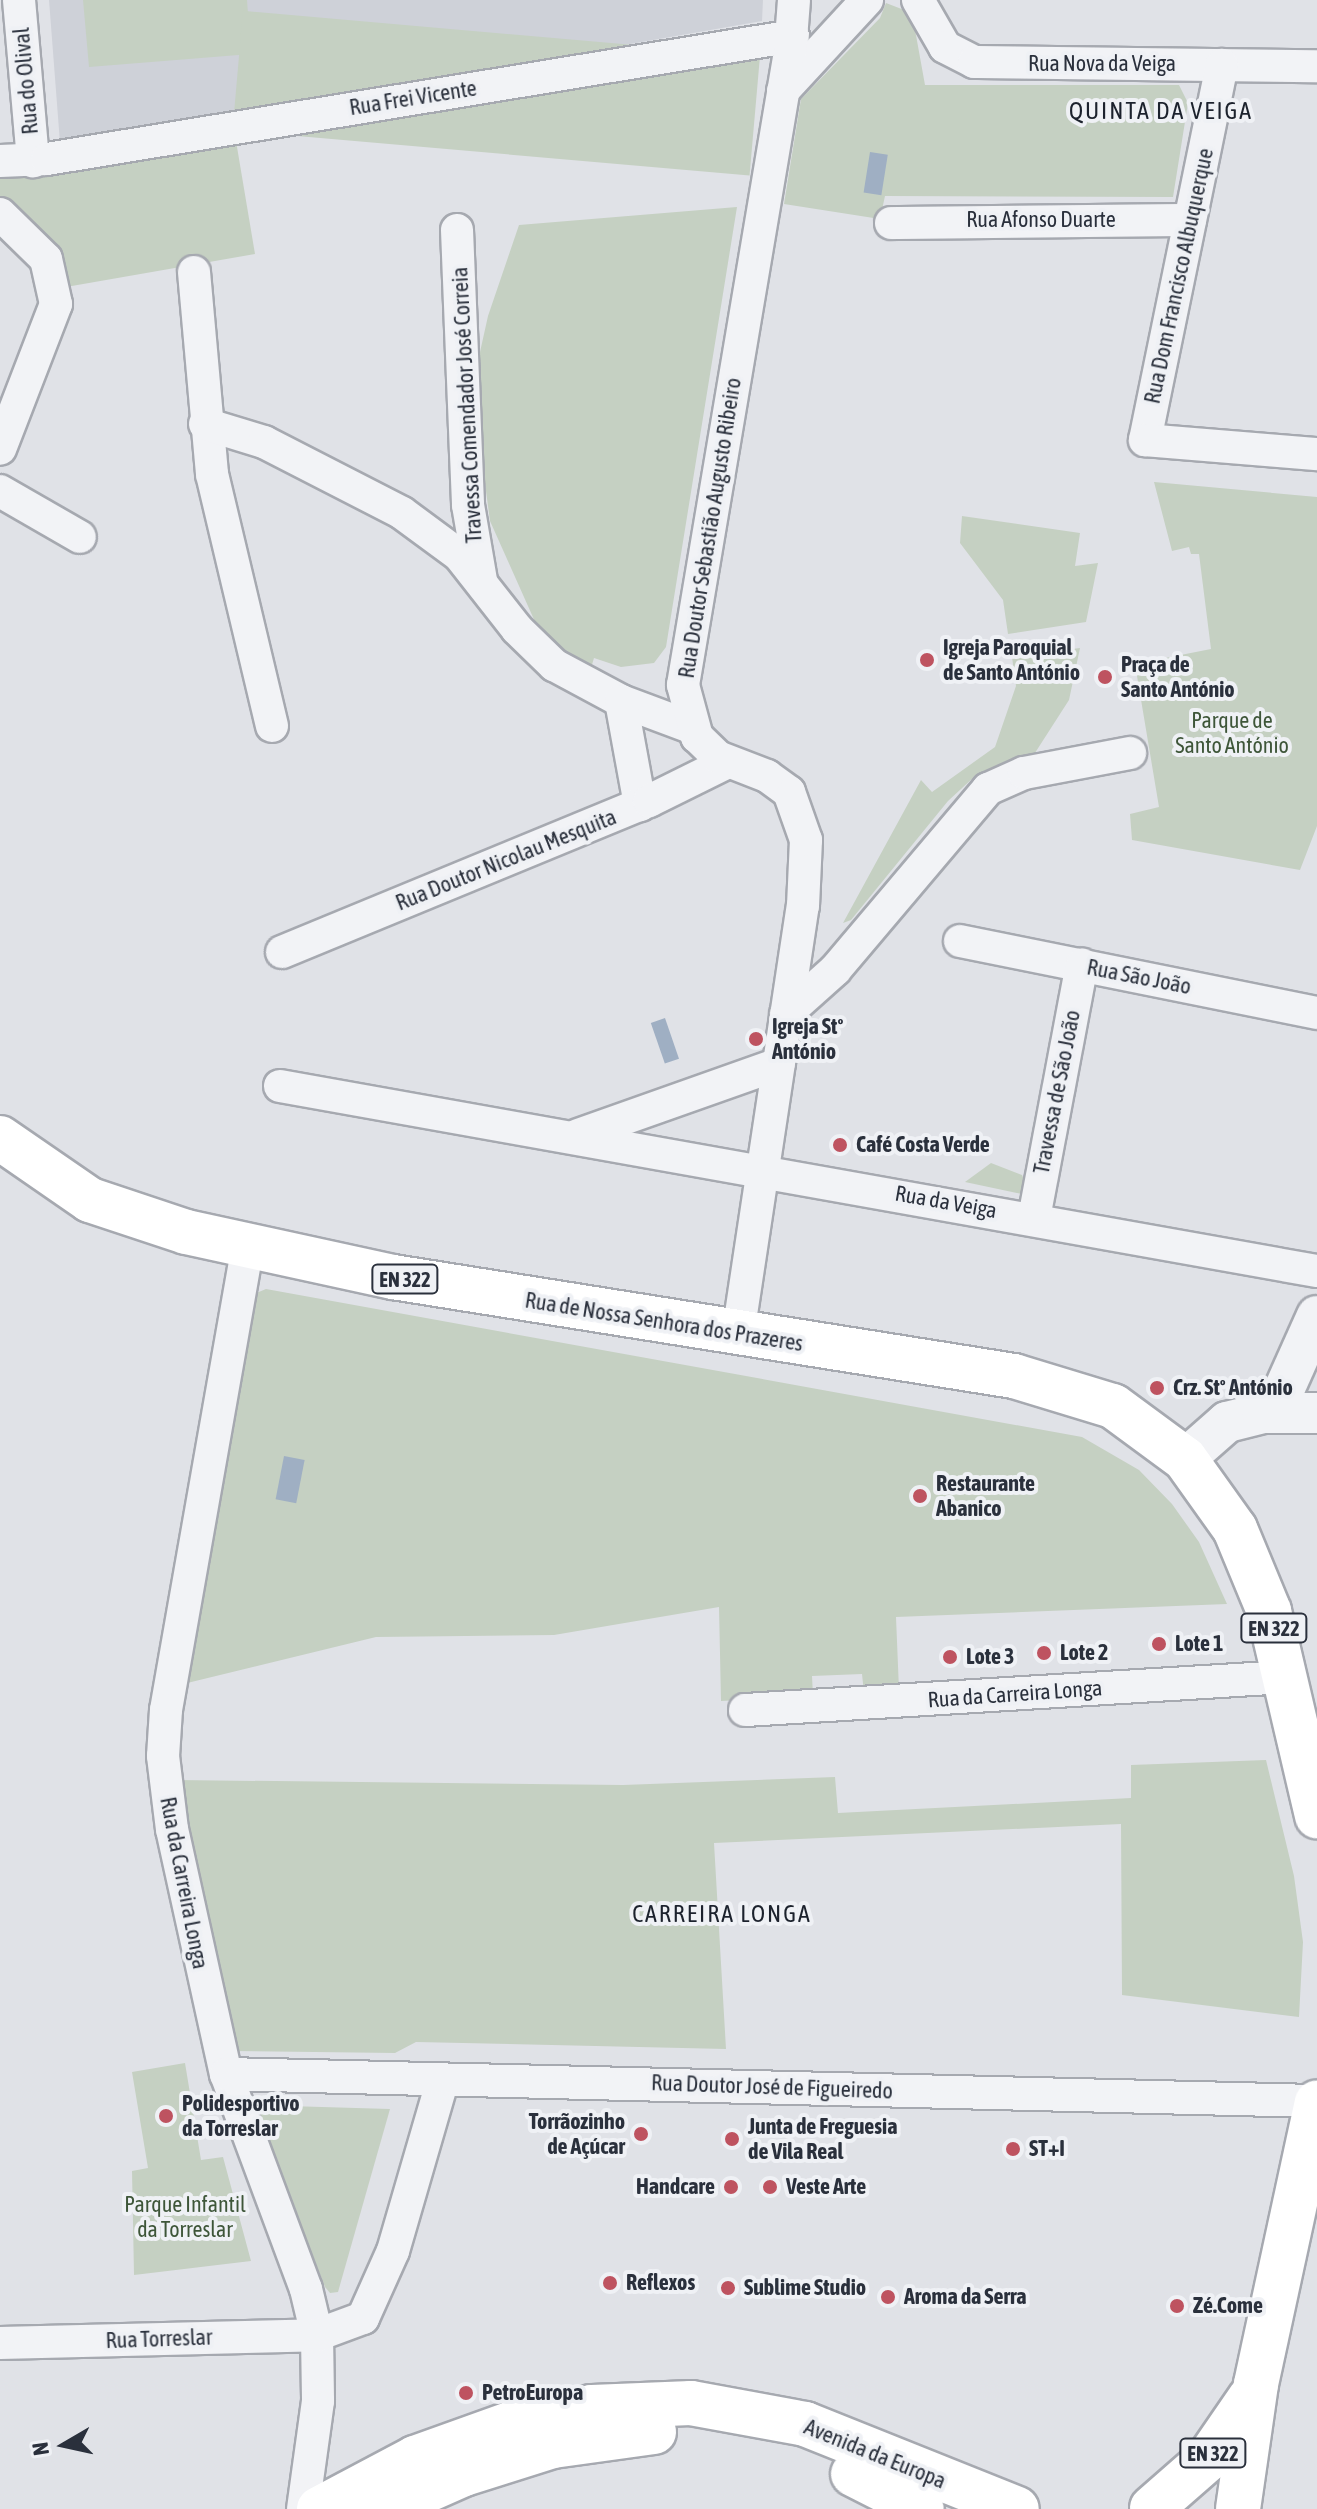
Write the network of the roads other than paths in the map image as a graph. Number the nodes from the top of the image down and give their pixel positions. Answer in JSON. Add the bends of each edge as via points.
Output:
{"nodes":[{"id":1,"x":19,"y":0,"type":"edge"},
{"id":2,"x":794,"y":0,"type":"edge"},
{"id":3,"x":867,"y":0,"type":"edge"},
{"id":4,"x":918,"y":0,"type":"edge"},
{"id":5,"x":793,"y":36,"type":"junction"},
{"id":6,"x":1222,"y":65,"type":"junction"},
{"id":7,"x":1317,"y":66,"type":"edge"},
{"id":8,"x":783,"y":91,"type":"junction"},
{"id":9,"x":0,"y":161,"type":"edge"},
{"id":10,"x":33,"y":161,"type":"junction"},
{"id":11,"x":0,"y":214,"type":"edge"},
{"id":12,"x":1190,"y":220,"type":"junction"},
{"id":13,"x":891,"y":223,"type":"dead end"},
{"id":14,"x":457,"y":230,"type":"dead end"},
{"id":15,"x":194,"y":272,"type":"dead end"},
{"id":16,"x":205,"y":424,"type":"junction"},
{"id":17,"x":0,"y":449,"type":"edge"},
{"id":18,"x":1317,"y":454,"type":"edge"},
{"id":19,"x":0,"y":491,"type":"edge"},
{"id":20,"x":80,"y":537,"type":"dead end"},
{"id":21,"x":481,"y":580,"type":"junction"},
{"id":22,"x":621,"y":701,"type":"junction"},
{"id":23,"x":272,"y":726,"type":"dead end"},
{"id":24,"x":691,"y":727,"type":"junction"},
{"id":25,"x":1130,"y":753,"type":"dead end"},
{"id":26,"x":728,"y":762,"type":"junction"},
{"id":27,"x":640,"y":805,"type":"junction"},
{"id":28,"x":960,"y":941,"type":"dead end"},
{"id":29,"x":282,"y":952,"type":"dead end"},
{"id":30,"x":1082,"y":965,"type":"junction"},
{"id":31,"x":1317,"y":1013,"type":"edge"},
{"id":32,"x":786,"y":1014,"type":"junction"},
{"id":33,"x":779,"y":1064,"type":"junction"},
{"id":34,"x":280,"y":1086,"type":"dead end"},
{"id":35,"x":574,"y":1136,"type":"junction"},
{"id":36,"x":0,"y":1138,"type":"edge"},
{"id":37,"x":763,"y":1168,"type":"junction"},
{"id":38,"x":1034,"y":1218,"type":"junction"},
{"id":39,"x":248,"y":1245,"type":"junction"},
{"id":40,"x":1317,"y":1271,"type":"edge"},
{"id":41,"x":1317,"y":1316,"type":"edge"},
{"id":42,"x":738,"y":1334,"type":"junction"},
{"id":43,"x":1274,"y":1412,"type":"junction"},
{"id":44,"x":1317,"y":1413,"type":"edge"},
{"id":45,"x":1185,"y":1459,"type":"junction"},
{"id":46,"x":1286,"y":1677,"type":"junction"},
{"id":47,"x":745,"y":1710,"type":"dead end"},
{"id":48,"x":1317,"y":1816,"type":"edge"},
{"id":49,"x":226,"y":2074,"type":"junction"},
{"id":50,"x":443,"y":2079,"type":"junction"},
{"id":51,"x":1317,"y":2102,"type":"edge"},
{"id":52,"x":317,"y":2335,"type":"junction"},
{"id":53,"x":0,"y":2343,"type":"edge"},
{"id":54,"x":1256,"y":2384,"type":"junction"},
{"id":55,"x":392,"y":2493,"type":"edge"},
{"id":56,"x":1155,"y":2508,"type":"edge"},
{"id":57,"x":303,"y":2509,"type":"edge"},
{"id":58,"x":319,"y":2509,"type":"edge"},
{"id":59,"x":922,"y":2509,"type":"edge"},
{"id":60,"x":1017,"y":2509,"type":"edge"},
{"id":61,"x":1140,"y":2509,"type":"edge"},
{"id":62,"x":1238,"y":2509,"type":"edge"}],
"edges":[{"from":1,"to":10,"type":"street","name":"Rua do Olival"},
{"from":2,"to":5,"type":"street","name":"Rua Doutor Sebastião Augusto Ribeiro"},
{"from":3,"to":8,"type":"street"},
{"from":4,"to":6,"type":"street","name":"Rua Nova da Veiga","via":[[945,47],[966,60]]},
{"from":5,"to":8,"type":"street","name":"Rua Doutor Sebastião Augusto Ribeiro"},
{"from":5,"to":10,"type":"street","name":"Rua Frei Vicente"},
{"from":6,"to":7,"type":"street","name":"Rua Nova da Veiga"},
{"from":6,"to":12,"type":"street","name":"Rua Dom Francisco Albuquerque"},
{"from":8,"to":24,"type":"street","name":"Rua Doutor Sebastião Augusto Ribeiro","via":[[685,674],[683,695]]},
{"from":9,"to":10,"type":"street","name":"Rua Frei Vicente"},
{"from":11,"to":17,"type":"street","via":[[46,259],[56,304]]},
{"from":12,"to":13,"type":"street","name":"Rua Afonso Duarte"},
{"from":12,"to":18,"type":"street","name":"Rua Dom Francisco Albuquerque","via":[[1145,440]]},
{"from":14,"to":21,"type":"street","name":"Travessa Comendador José Correia","via":[[468,505]]},
{"from":15,"to":16,"type":"street"},
{"from":16,"to":21,"type":"street","via":[[264,442],[386,504],[447,545]]},
{"from":16,"to":23,"type":"street","via":[[216,498]]},
{"from":19,"to":20,"type":"street"},
{"from":21,"to":22,"type":"street","via":[[541,655]]},
{"from":22,"to":24,"type":"street"},
{"from":22,"to":27,"type":"street"},
{"from":24,"to":26,"type":"street","via":[[710,752]]},
{"from":25,"to":32,"type":"street","via":[[1024,773],[988,789],[835,970]]},
{"from":26,"to":27,"type":"street","name":"Rua Doutor Nicolau Mesquita"},
{"from":26,"to":32,"type":"street","via":[[779,783],[801,815],[805,879]]},
{"from":27,"to":29,"type":"street","name":"Rua Doutor Nicolau Mesquita"},
{"from":28,"to":30,"type":"street","name":"Rua São João"},
{"from":30,"to":31,"type":"street","name":"Rua São João"},
{"from":30,"to":38,"type":"street","name":"Travessa de São João"},
{"from":32,"to":33,"type":"street"},
{"from":33,"to":35,"type":"street","name":"Rua da Veiga"},
{"from":33,"to":37,"type":"street"},
{"from":34,"to":35,"type":"street","name":"Rua da Veiga"},
{"from":35,"to":37,"type":"street","name":"Rua da Veiga"},
{"from":36,"to":39,"type":"main road","name":"Rua de Nossa Senhora dos Prazeres","number":"EN 322","via":[[66,1186],[126,1215]]},
{"from":37,"to":38,"type":"street","name":"Rua da Veiga"},
{"from":37,"to":42,"type":"street"},
{"from":38,"to":40,"type":"street","name":"Rua da Veiga"},
{"from":39,"to":42,"type":"main road","name":"Rua de Nossa Senhora dos Prazeres","number":"EN 322","via":[[370,1273]]},
{"from":39,"to":49,"type":"street","name":"Rua da Carreira Longa","via":[[163,1733],[172,1829]]},
{"from":41,"to":43,"type":"street"},
{"from":42,"to":45,"type":"main road","name":"Rua de Nossa Senhora dos Prazeres","number":"EN 322","via":[[1060,1386],[1127,1414]]},
{"from":43,"to":44,"type":"street"},
{"from":43,"to":45,"type":"street","via":[[1227,1422]]},
{"from":45,"to":46,"type":"main road","number":"EN 322","via":[[1225,1510],[1245,1548]]},
{"from":46,"to":47,"type":"street","name":"Rua da Carreira Longa"},
{"from":46,"to":48,"type":"main road","number":"EN 322"},
{"from":49,"to":50,"type":"street","name":"Rua Doutor José de Figueiredo"},
{"from":49,"to":52,"type":"street","name":"Rua da Carreira Longa","via":[[306,2289]]},
{"from":50,"to":51,"type":"street","name":"Rua Doutor José de Figueiredo"},
{"from":50,"to":52,"type":"street","name":"Rua Torreslar","via":[[372,2308],[351,2324]]},
{"from":51,"to":54,"type":"main road","number":"EN 322"},
{"from":52,"to":53,"type":"street","name":"Rua Torreslar"},
{"from":52,"to":57,"type":"street","name":"Rua da Carreira Longa","via":[[318,2401]]},
{"from":54,"to":56,"type":"main road","number":"EN 322","via":[[1223,2441]]},
{"from":54,"to":62,"type":"main road","number":"EN 322"},
{"from":55,"to":58,"type":"main road","name":"Avenida da Europa"},
{"from":55,"to":59,"type":"main road","name":"Avenida da Europa","via":[[553,2446],[669,2432],[749,2440],[791,2451],[840,2468]]},
{"from":55,"to":60,"type":"main road","name":"Avenida da Europa","via":[[459,2440],[550,2414],[691,2403],[805,2424]]},
{"from":56,"to":61,"type":"main road","number":"EN 322"}]}
